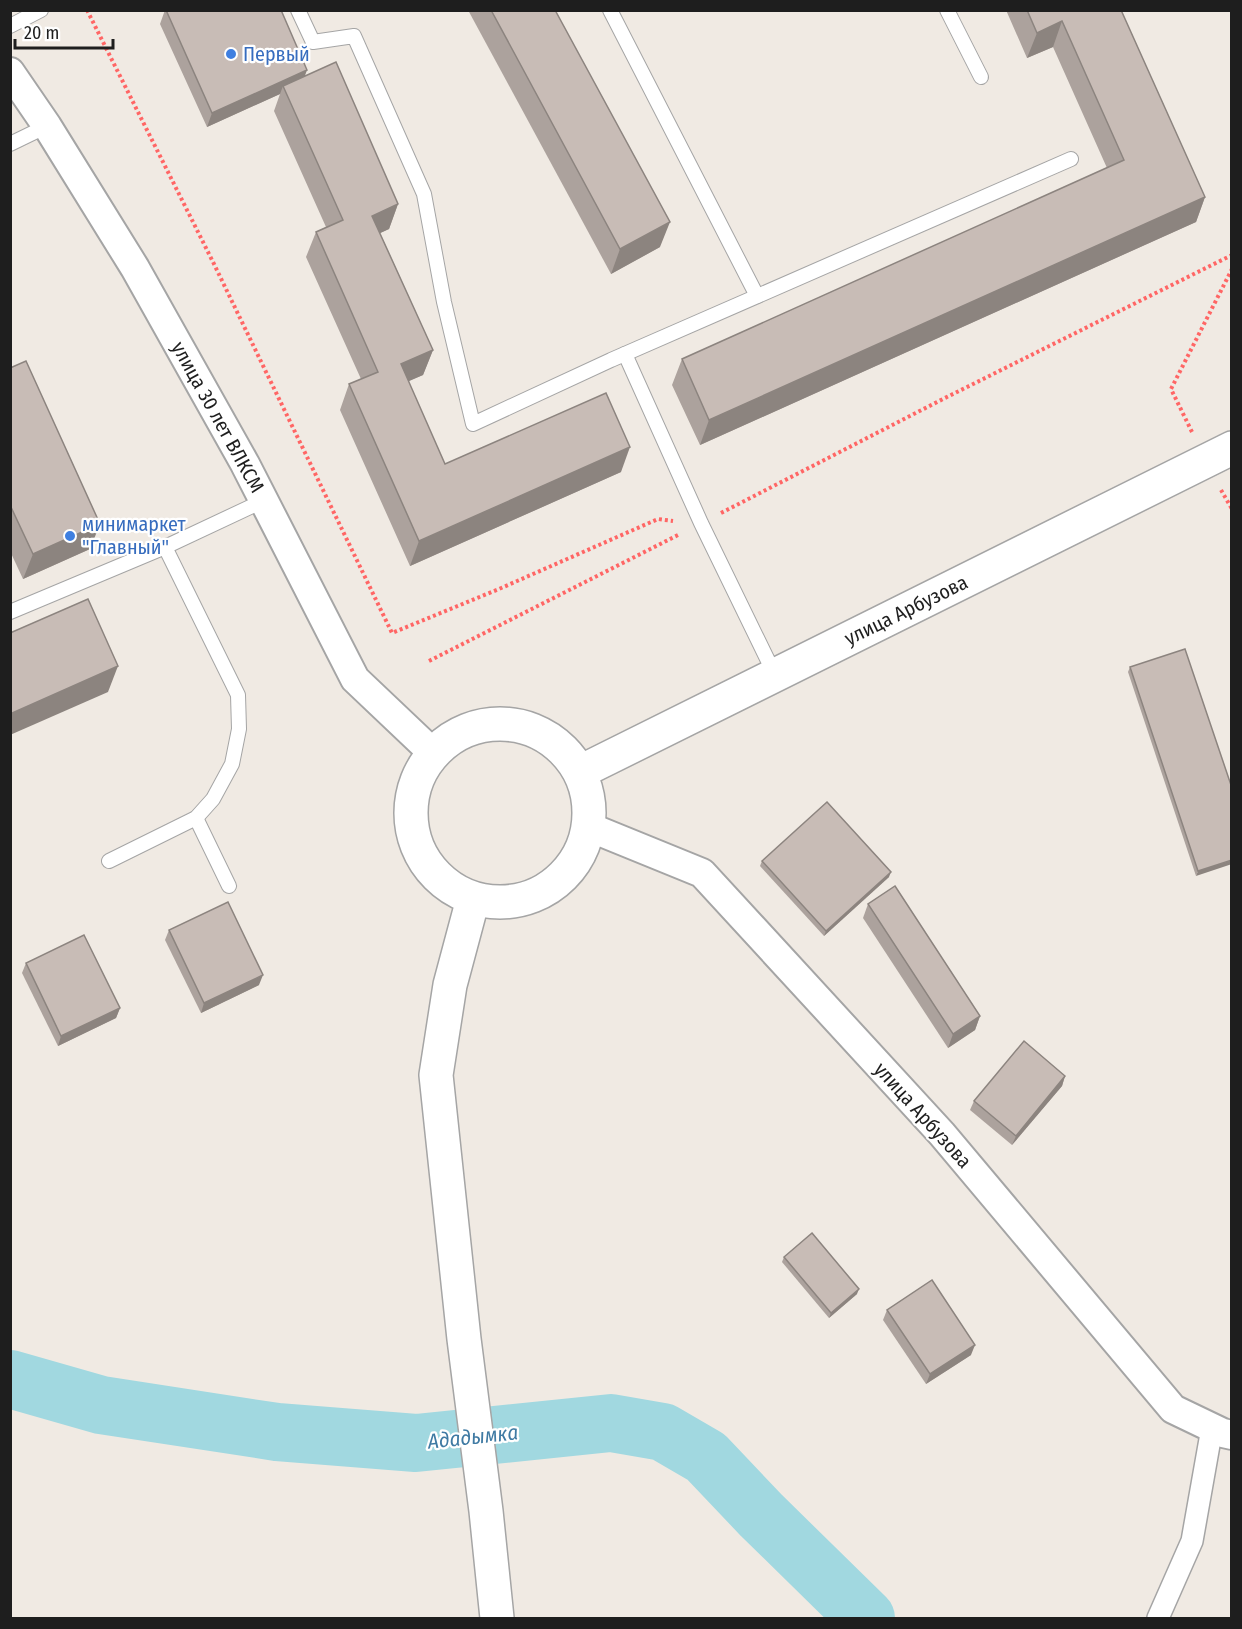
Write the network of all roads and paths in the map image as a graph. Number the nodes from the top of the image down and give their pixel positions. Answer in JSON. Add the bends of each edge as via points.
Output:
{"nodes":[{"id":1,"x":41,"y":10,"type":"edge"},
{"id":2,"x":87,"y":10,"type":"edge"},
{"id":3,"x":298,"y":10,"type":"edge"},
{"id":4,"x":610,"y":10,"type":"edge"},
{"id":5,"x":947,"y":10,"type":"edge"},
{"id":6,"x":10,"y":26,"type":"edge"},
{"id":7,"x":10,"y":72,"type":"edge"},
{"id":8,"x":981,"y":77,"type":"dead end"},
{"id":9,"x":47,"y":126,"type":"junction"},
{"id":10,"x":10,"y":144,"type":"edge"},
{"id":11,"x":1071,"y":159,"type":"dead end"},
{"id":12,"x":1232,"y":255,"type":"edge"},
{"id":13,"x":1232,"y":269,"type":"edge"},
{"id":14,"x":757,"y":296,"type":"junction"},
{"id":15,"x":625,"y":354,"type":"junction"},
{"id":16,"x":1171,"y":389,"type":"dead end"},
{"id":17,"x":1232,"y":448,"type":"edge"},
{"id":18,"x":263,"y":501,"type":"junction"},
{"id":19,"x":701,"y":523,"type":"junction"},
{"id":20,"x":165,"y":547,"type":"junction"},
{"id":21,"x":10,"y":612,"type":"edge"},
{"id":22,"x":429,"y":661,"type":"dead end"},
{"id":23,"x":775,"y":675,"type":"junction"},
{"id":24,"x":433,"y":753,"type":"junction"},
{"id":25,"x":580,"y":772,"type":"junction"},
{"id":26,"x":196,"y":818,"type":"junction"},
{"id":27,"x":589,"y":827,"type":"junction"},
{"id":28,"x":109,"y":861,"type":"dead end"},
{"id":29,"x":229,"y":886,"type":"dead end"},
{"id":30,"x":474,"y":899,"type":"junction"},
{"id":31,"x":1222,"y":1431,"type":"edge"},
{"id":32,"x":497,"y":1618,"type":"edge"},
{"id":33,"x":1158,"y":1618,"type":"edge"}],
"edges":[{"from":1,"to":6,"type":"lane"},
{"from":2,"to":19,"type":"path","via":[[392,633],[658,519]]},
{"from":3,"to":15,"type":"lane","via":[[313,42],[354,36],[424,194],[473,424]]},
{"from":4,"to":14,"type":"lane"},
{"from":5,"to":8,"type":"lane"},
{"from":7,"to":9,"type":"street","name":"улица 30 лет ВЛКСМ"},
{"from":9,"to":10,"type":"lane"},
{"from":9,"to":18,"type":"street","name":"улица 30 лет ВЛКСМ","via":[[135,268]]},
{"from":11,"to":14,"type":"lane"},
{"from":12,"to":19,"type":"path"},
{"from":13,"to":16,"type":"path"},
{"from":14,"to":15,"type":"lane"},
{"from":15,"to":19,"type":"lane"},
{"from":17,"to":23,"type":"street","name":"улица Арбузова"},
{"from":18,"to":20,"type":"lane"},
{"from":18,"to":24,"type":"street","name":"улица 30 лет ВЛКСМ","via":[[356,679]]},
{"from":19,"to":22,"type":"path"},
{"from":19,"to":23,"type":"lane"},
{"from":20,"to":21,"type":"lane"},
{"from":20,"to":26,"type":"lane","via":[[238,695],[239,729],[232,765],[213,799]]},
{"from":23,"to":25,"type":"street","name":"улица Арбузова"},
{"from":24,"to":25,"type":"street","via":[[465,730],[490,723],[512,724],[538,731],[560,746]]},
{"from":24,"to":30,"type":"street","via":[[420,771],[412,793],[414,840],[424,861],[440,880]]},
{"from":25,"to":27,"type":"street","via":[[589,802]]},
{"from":26,"to":28,"type":"lane"},
{"from":26,"to":29,"type":"lane"},
{"from":27,"to":30,"type":"street","via":[[581,853],[551,888],[511,903]]},
{"from":27,"to":31,"type":"street","name":"улица Арбузова","via":[[702,873],[942,1134],[1173,1409]]},
{"from":30,"to":32,"type":"street","via":[[450,985],[436,1075]]},
{"from":31,"to":33,"type":"street","via":[[1192,1541]]}]}
